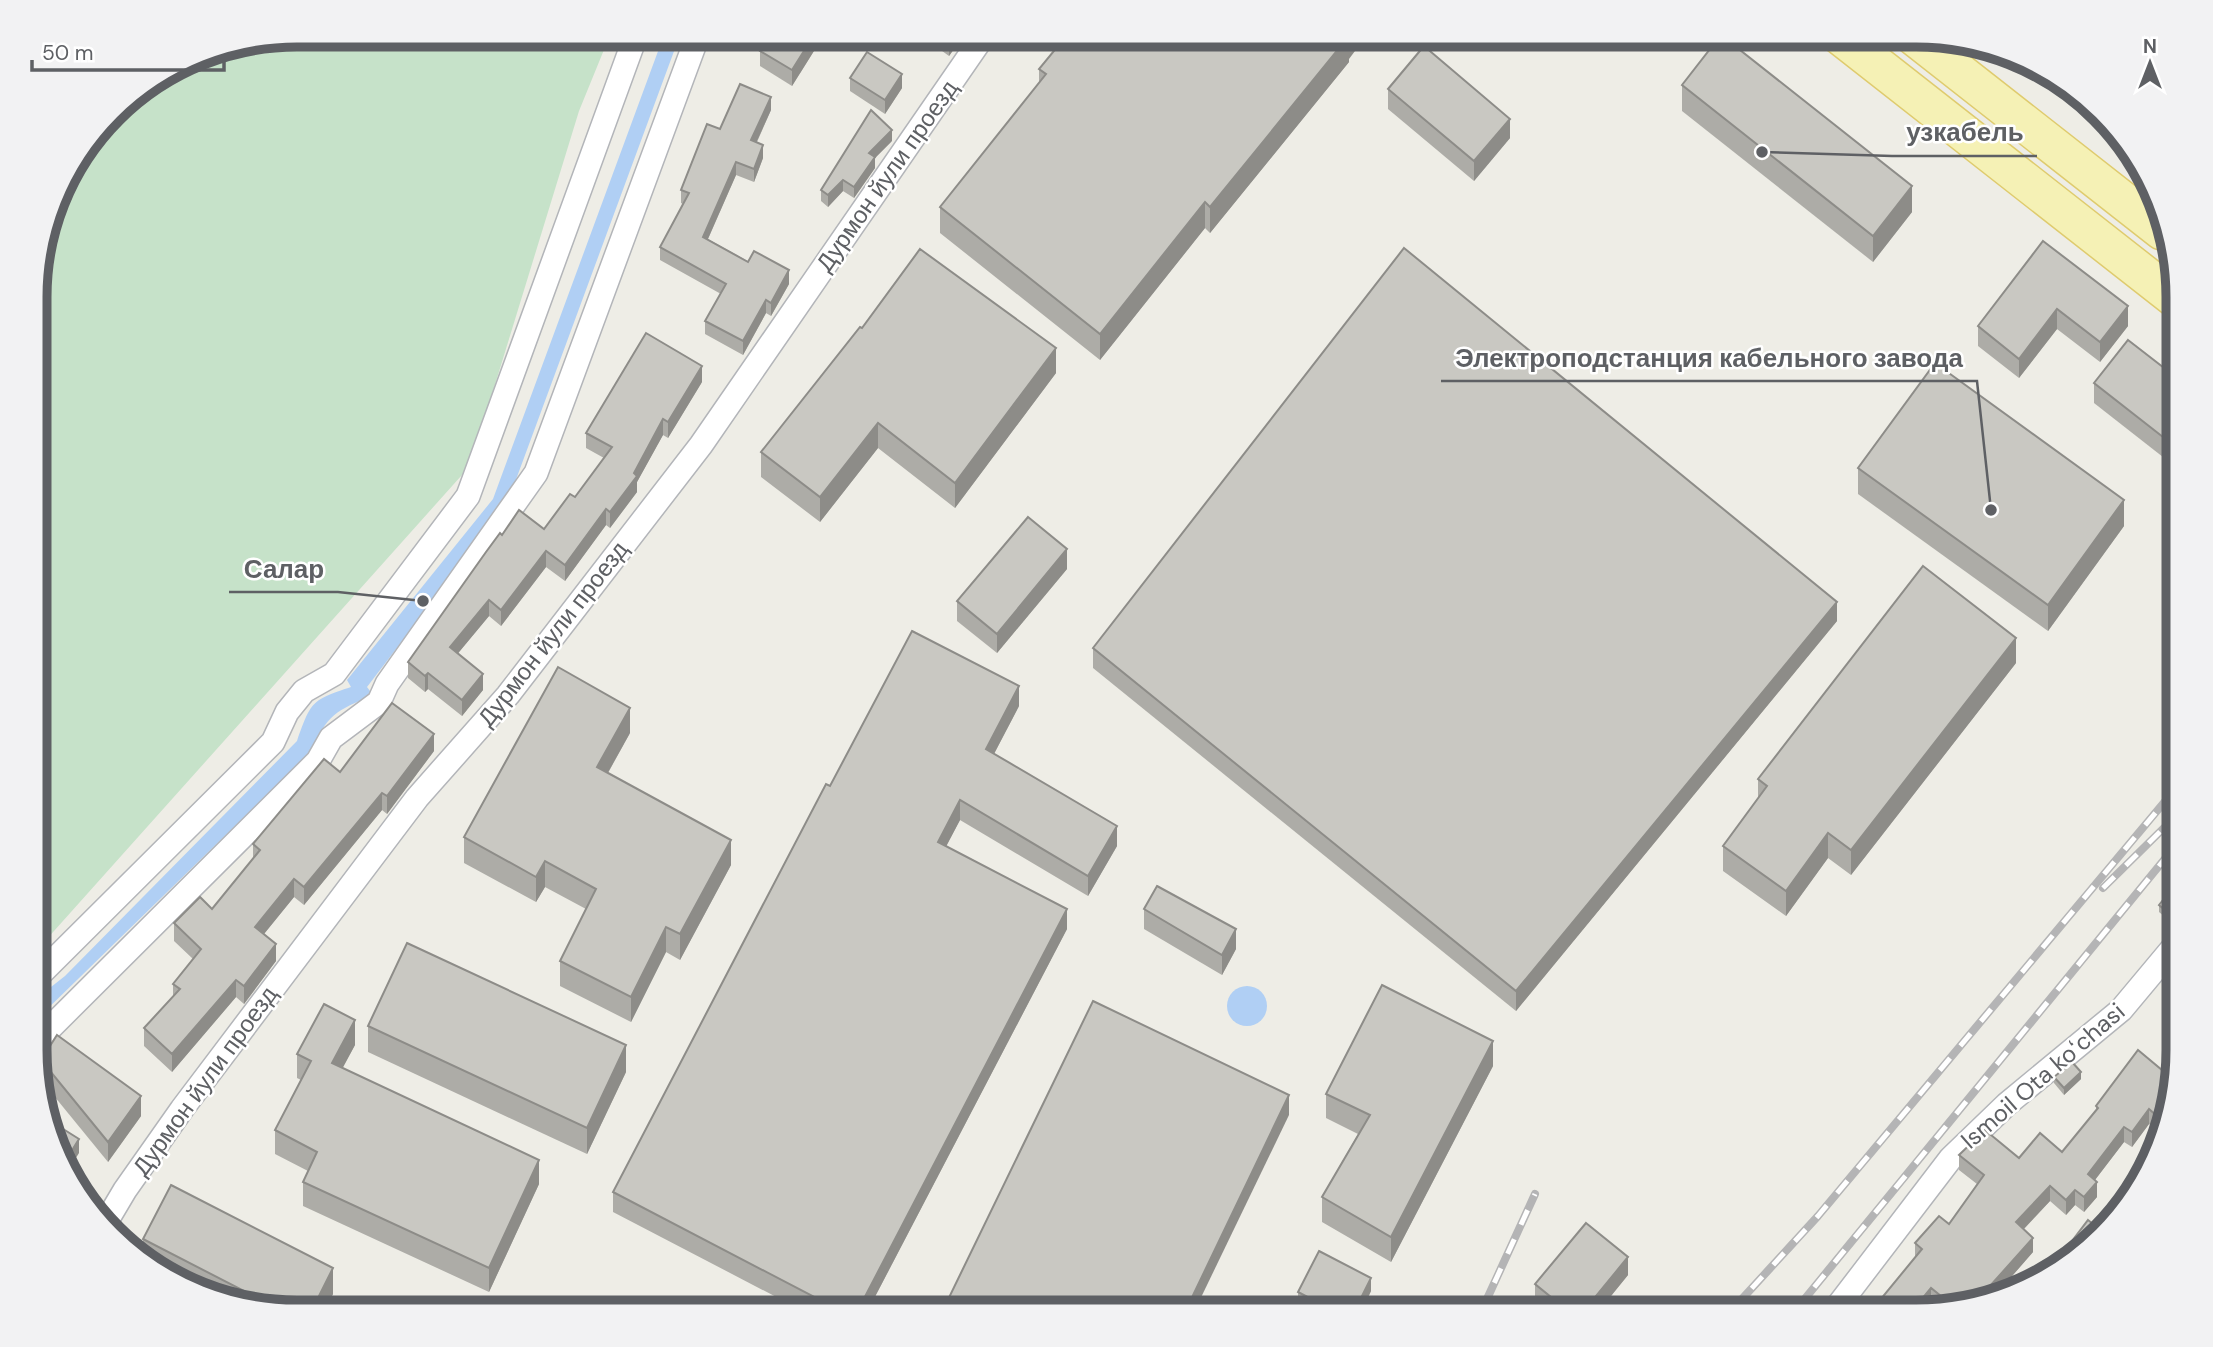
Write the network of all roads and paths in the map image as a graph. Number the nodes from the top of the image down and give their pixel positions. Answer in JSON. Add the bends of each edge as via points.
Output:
{"nodes":[{"id":1,"x":632,"y":47,"type":"edge"},
{"id":2,"x":694,"y":47,"type":"edge"},
{"id":3,"x":976,"y":47,"type":"edge"},
{"id":4,"x":1854,"y":47,"type":"edge"},
{"id":5,"x":1928,"y":48,"type":"edge"},
{"id":6,"x":2155,"y":225,"type":"edge"},
{"id":7,"x":2165,"y":290,"type":"edge"},
{"id":8,"x":2166,"y":957,"type":"edge"},
{"id":9,"x":47,"y":967,"type":"edge"},
{"id":10,"x":47,"y":1031,"type":"edge"},
{"id":11,"x":110,"y":1215,"type":"edge"},
{"id":12,"x":1842,"y":1300,"type":"edge"}],
"edges":[{"from":1,"to":9,"type":"street","via":[[468,496],[334,674],[304,691],[287,712],[273,742]]},
{"from":2,"to":10,"type":"street","via":[[536,473],[387,684],[379,702],[331,738],[318,761]]},
{"from":3,"to":11,"type":"street","name":"Дурмон йули проезд","via":[[701,446],[508,695],[417,798],[182,1109]]},
{"from":4,"to":7,"type":"main road"},
{"from":5,"to":6,"type":"main road"},
{"from":8,"to":12,"type":"street","name":"Ismoil Ota koʻchasi","via":[[2121,1010],[2007,1104],[1951,1158]]}]}
